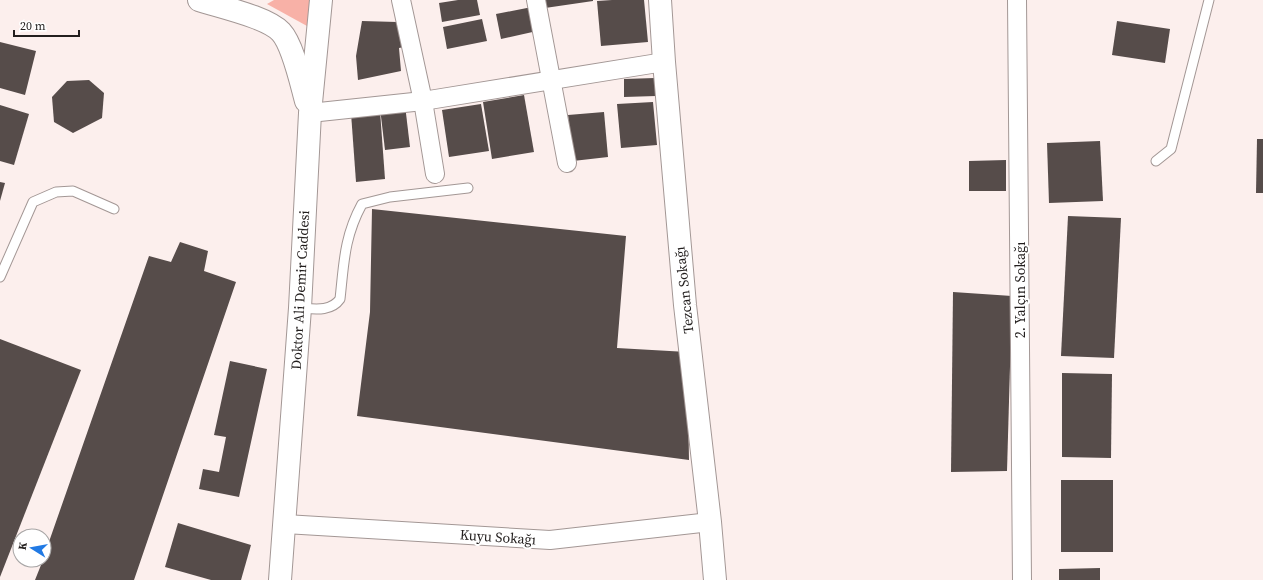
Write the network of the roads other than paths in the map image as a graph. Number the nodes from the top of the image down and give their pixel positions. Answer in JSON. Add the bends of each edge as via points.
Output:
{"nodes":[{"id":1,"x":321,"y":0,"type":"edge"},
{"id":2,"x":400,"y":0,"type":"edge"},
{"id":3,"x":536,"y":0,"type":"edge"},
{"id":4,"x":660,"y":0,"type":"edge"},
{"id":5,"x":1017,"y":0,"type":"edge"},
{"id":6,"x":1209,"y":0,"type":"edge"},
{"id":7,"x":212,"y":1,"type":"edge"},
{"id":8,"x":664,"y":62,"type":"junction"},
{"id":9,"x":552,"y":80,"type":"junction"},
{"id":10,"x":423,"y":101,"type":"junction"},
{"id":11,"x":310,"y":113,"type":"junction"},
{"id":12,"x":1156,"y":161,"type":"dead end"},
{"id":13,"x":567,"y":163,"type":"dead end"},
{"id":14,"x":435,"y":174,"type":"dead end"},
{"id":15,"x":468,"y":188,"type":"dead end"},
{"id":16,"x":114,"y":209,"type":"dead end"},
{"id":17,"x":0,"y":277,"type":"edge"},
{"id":18,"x":300,"y":308,"type":"junction"},
{"id":19,"x":710,"y":522,"type":"junction"},
{"id":20,"x":285,"y":524,"type":"junction"},
{"id":21,"x":280,"y":580,"type":"edge"},
{"id":22,"x":715,"y":580,"type":"edge"},
{"id":23,"x":1022,"y":580,"type":"edge"}],
"edges":[{"from":1,"to":11,"type":"street","name":"Doktor Ali Demir Caddesi"},
{"from":2,"to":10,"type":"street"},
{"from":3,"to":9,"type":"street"},
{"from":4,"to":8,"type":"street","name":"Tezcan Sokağı"},
{"from":5,"to":23,"type":"street","name":"2. Yalçın Sokağı"},
{"from":6,"to":12,"type":"lane","via":[[1171,149]]},
{"from":7,"to":11,"type":"street","via":[[259,19],[282,32],[291,49]]},
{"from":8,"to":9,"type":"street"},
{"from":8,"to":19,"type":"street","name":"Tezcan Sokağı","via":[[685,305]]},
{"from":9,"to":10,"type":"street"},
{"from":9,"to":13,"type":"street"},
{"from":10,"to":11,"type":"street"},
{"from":10,"to":14,"type":"street"},
{"from":11,"to":18,"type":"street","name":"Doktor Ali Demir Caddesi"},
{"from":15,"to":18,"type":"lane","via":[[390,197],[362,204],[354,220],[345,251],[340,299],[335,305],[323,309]]},
{"from":16,"to":17,"type":"lane","via":[[73,191],[56,192],[32,202]]},
{"from":18,"to":20,"type":"street","name":"Doktor Ali Demir Caddesi"},
{"from":19,"to":20,"type":"street","name":"Kuyu Sokağı","via":[[550,540]]},
{"from":19,"to":22,"type":"street","name":"Tezcan Sokağı"},
{"from":20,"to":21,"type":"street","name":"Doktor Ali Demir Caddesi"}]}
